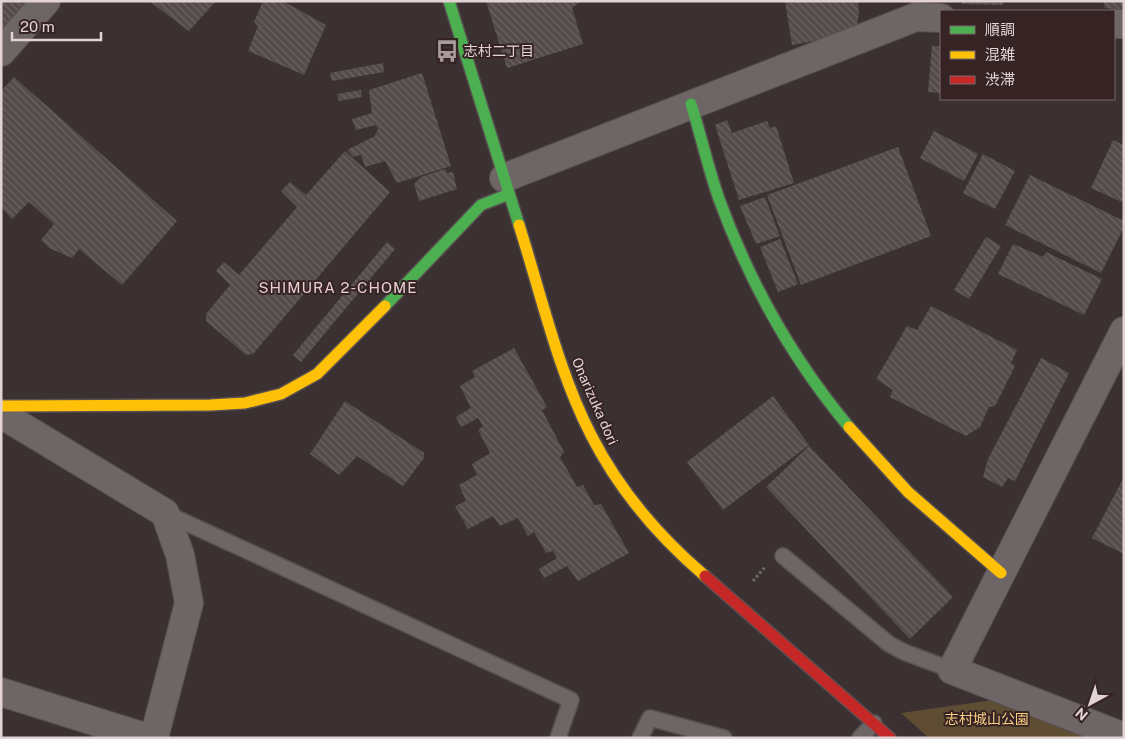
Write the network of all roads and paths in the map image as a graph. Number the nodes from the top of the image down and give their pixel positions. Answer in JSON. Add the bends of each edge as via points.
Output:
{"nodes":[{"id":1,"x":46,"y":1,"type":"edge"},
{"id":2,"x":449,"y":1,"type":"edge"},
{"id":3,"x":922,"y":12,"type":"edge"},
{"id":4,"x":1,"y":52,"type":"edge"},
{"id":5,"x":691,"y":104,"type":"junction"},
{"id":6,"x":507,"y":186,"type":"junction"},
{"id":7,"x":1124,"y":331,"type":"edge"},
{"id":8,"x":1,"y":406,"type":"edge"},
{"id":9,"x":1,"y":414,"type":"edge"},
{"id":10,"x":166,"y":513,"type":"junction"},
{"id":11,"x":777,"y":558,"type":"joint"},
{"id":12,"x":1001,"y":573,"type":"junction"},
{"id":13,"x":759,"y":586,"type":"dead end"},
{"id":14,"x":952,"y":670,"type":"junction"},
{"id":15,"x":1,"y":692,"type":"edge"},
{"id":16,"x":874,"y":723,"type":"junction"},
{"id":17,"x":1124,"y":737,"type":"edge"},
{"id":18,"x":148,"y":738,"type":"edge"},
{"id":19,"x":154,"y":738,"type":"edge"},
{"id":20,"x":558,"y":738,"type":"edge"},
{"id":21,"x":640,"y":738,"type":"edge"},
{"id":22,"x":724,"y":738,"type":"edge"},
{"id":23,"x":860,"y":738,"type":"edge"},
{"id":24,"x":890,"y":738,"type":"edge"}],
"edges":[{"from":1,"to":4,"type":"street"},
{"from":2,"to":6,"type":"street","name":"Onarizuka dori"},
{"from":3,"to":5,"type":"street"},
{"from":5,"to":6,"type":"street"},
{"from":5,"to":12,"type":"street","via":[[719,198],[749,266],[790,345],[834,410],[896,480]]},
{"from":6,"to":8,"type":"street","via":[[480,205],[317,374],[281,394],[245,404]]},
{"from":6,"to":16,"type":"street","name":"Onarizuka dori","via":[[569,384],[590,433],[612,471],[671,547]]},
{"from":7,"to":12,"type":"street"},
{"from":9,"to":10,"type":"street"},
{"from":10,"to":19,"type":"street","via":[[180,555],[189,603]]},
{"from":10,"to":20,"type":"lane","via":[[571,700]]},
{"from":11,"to":13,"type":"path","via":[[753,581]]},
{"from":11,"to":14,"type":"lane","via":[[889,644]]},
{"from":12,"to":14,"type":"street"},
{"from":14,"to":17,"type":"street"},
{"from":15,"to":18,"type":"street"},
{"from":16,"to":23,"type":"lane"},
{"from":16,"to":24,"type":"street","name":"Onarizuka dori"},
{"from":21,"to":22,"type":"lane","via":[[650,718]]}]}
